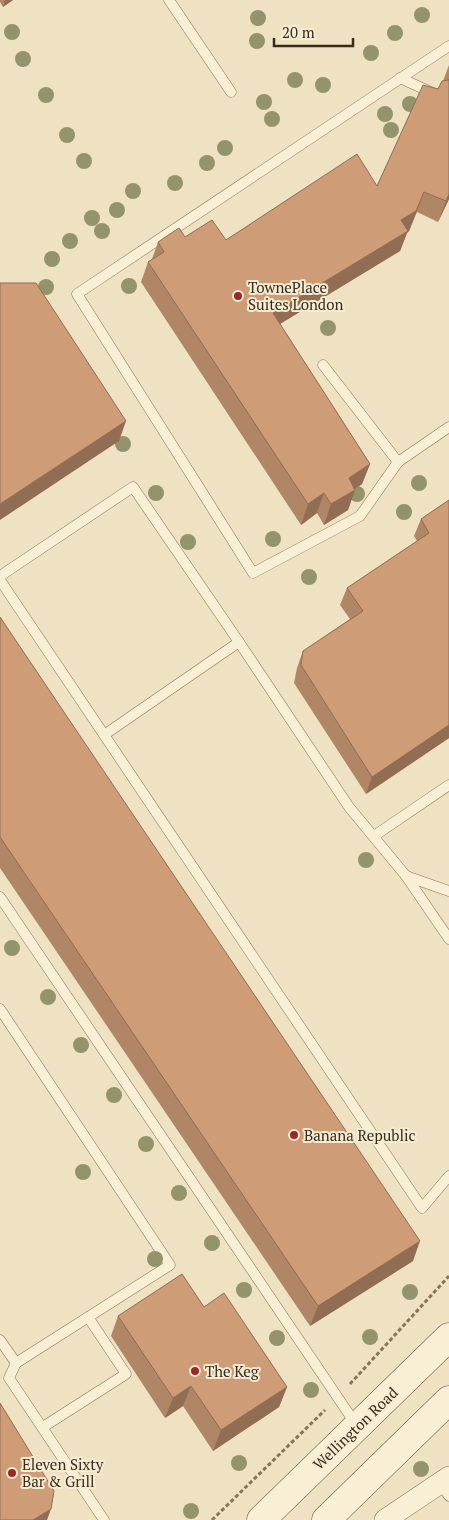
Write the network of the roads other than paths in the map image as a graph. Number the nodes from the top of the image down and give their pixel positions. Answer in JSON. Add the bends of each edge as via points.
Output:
{"nodes":[{"id":1,"x":169,"y":0,"type":"edge"},
{"id":2,"x":449,"y":46,"type":"edge"},
{"id":3,"x":400,"y":78,"type":"junction"},
{"id":4,"x":231,"y":92,"type":"dead end"},
{"id":5,"x":437,"y":95,"type":"edge"},
{"id":6,"x":323,"y":365,"type":"dead end"},
{"id":7,"x":449,"y":427,"type":"edge"},
{"id":8,"x":398,"y":462,"type":"junction"},
{"id":9,"x":0,"y":576,"type":"edge"},
{"id":10,"x":0,"y":580,"type":"edge"},
{"id":11,"x":239,"y":642,"type":"junction"},
{"id":12,"x":104,"y":735,"type":"junction"},
{"id":13,"x":449,"y":785,"type":"edge"},
{"id":14,"x":374,"y":836,"type":"junction"},
{"id":15,"x":406,"y":876,"type":"junction"},
{"id":16,"x":449,"y":891,"type":"edge"},
{"id":17,"x":0,"y":897,"type":"edge"},
{"id":18,"x":449,"y":939,"type":"edge"},
{"id":19,"x":0,"y":1010,"type":"edge"},
{"id":20,"x":449,"y":1176,"type":"edge"},
{"id":21,"x":88,"y":1317,"type":"junction"},
{"id":22,"x":449,"y":1337,"type":"edge"},
{"id":23,"x":0,"y":1340,"type":"edge"},
{"id":24,"x":16,"y":1363,"type":"junction"},
{"id":25,"x":449,"y":1400,"type":"edge"},
{"id":26,"x":357,"y":1426,"type":"junction"},
{"id":27,"x":42,"y":1427,"type":"junction"},
{"id":28,"x":446,"y":1485,"type":"edge"},
{"id":29,"x":405,"y":1513,"type":"edge"},
{"id":30,"x":104,"y":1520,"type":"edge"},
{"id":31,"x":261,"y":1520,"type":"edge"},
{"id":32,"x":326,"y":1520,"type":"edge"},
{"id":33,"x":385,"y":1520,"type":"edge"}],
"edges":[{"from":1,"to":4,"type":"lane"},
{"from":2,"to":3,"type":"lane"},
{"from":3,"to":5,"type":"lane"},
{"from":3,"to":8,"type":"lane","via":[[77,294],[254,574],[360,516]]},
{"from":6,"to":8,"type":"lane"},
{"from":7,"to":8,"type":"lane"},
{"from":9,"to":11,"type":"lane","via":[[133,487]]},
{"from":10,"to":12,"type":"lane"},
{"from":11,"to":12,"type":"lane"},
{"from":11,"to":14,"type":"lane","via":[[349,807]]},
{"from":12,"to":20,"type":"lane","via":[[422,1208]]},
{"from":13,"to":14,"type":"lane"},
{"from":14,"to":15,"type":"lane"},
{"from":15,"to":16,"type":"lane"},
{"from":15,"to":18,"type":"lane"},
{"from":17,"to":26,"type":"lane"},
{"from":19,"to":21,"type":"lane","via":[[170,1265]]},
{"from":21,"to":24,"type":"lane"},
{"from":21,"to":27,"type":"lane","via":[[126,1374]]},
{"from":22,"to":26,"type":"main road","name":"Wellington Road"},
{"from":23,"to":24,"type":"lane"},
{"from":24,"to":27,"type":"lane","via":[[9,1378]]},
{"from":25,"to":32,"type":"main road"},
{"from":26,"to":31,"type":"main road","name":"Wellington Road"},
{"from":27,"to":30,"type":"lane"},
{"from":28,"to":29,"type":"street"},
{"from":29,"to":33,"type":"street"}]}
